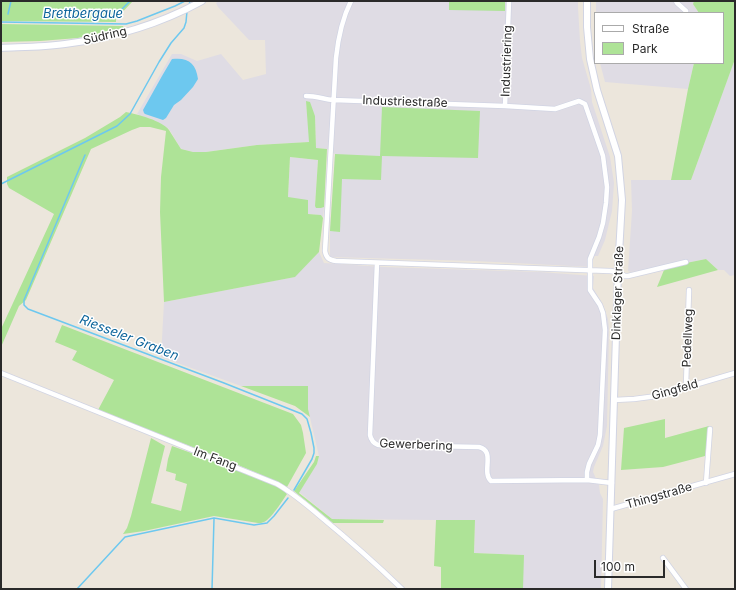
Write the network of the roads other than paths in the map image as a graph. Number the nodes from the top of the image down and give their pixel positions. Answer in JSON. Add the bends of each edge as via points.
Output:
{"nodes":[{"id":1,"x":202,"y":1,"type":"edge"},
{"id":2,"x":351,"y":1,"type":"edge"},
{"id":3,"x":509,"y":1,"type":"edge"},
{"id":4,"x":586,"y":1,"type":"edge"},
{"id":5,"x":676,"y":1,"type":"edge"},
{"id":6,"x":686,"y":11,"type":"dead end"},
{"id":7,"x":1,"y":48,"type":"edge"},
{"id":8,"x":306,"y":96,"type":"dead end"},
{"id":9,"x":333,"y":100,"type":"junction"},
{"id":10,"x":505,"y":106,"type":"junction"},
{"id":11,"x":686,"y":262,"type":"dead end"},
{"id":12,"x":377,"y":263,"type":"junction"},
{"id":13,"x":590,"y":270,"type":"junction"},
{"id":14,"x":618,"y":272,"type":"junction"},
{"id":15,"x":689,"y":290,"type":"dead end"},
{"id":16,"x":1,"y":373,"type":"edge"},
{"id":17,"x":735,"y":373,"type":"edge"},
{"id":18,"x":686,"y":386,"type":"junction"},
{"id":19,"x":614,"y":400,"type":"junction"},
{"id":20,"x":710,"y":429,"type":"dead end"},
{"id":21,"x":735,"y":474,"type":"edge"},
{"id":22,"x":587,"y":480,"type":"junction"},
{"id":23,"x":612,"y":483,"type":"junction"},
{"id":24,"x":706,"y":483,"type":"junction"},
{"id":25,"x":611,"y":509,"type":"junction"},
{"id":26,"x":663,"y":558,"type":"dead end"},
{"id":27,"x":402,"y":589,"type":"edge"},
{"id":28,"x":608,"y":589,"type":"edge"},
{"id":29,"x":686,"y":589,"type":"edge"}],
"edges":[{"from":1,"to":7,"type":"main road","name":"Südring","via":[[148,25],[96,40],[65,45]]},
{"from":2,"to":9,"type":"street","via":[[337,48]]},
{"from":3,"to":10,"type":"street","name":"Industriering"},
{"from":4,"to":14,"type":"main road","name":"Dinklager Straße","via":[[590,59],[618,156],[622,200]]},
{"from":5,"to":6,"type":"street"},
{"from":8,"to":9,"type":"street","name":"Industriestraße"},
{"from":9,"to":10,"type":"street","name":"Industriestraße"},
{"from":9,"to":12,"type":"street","via":[[325,251],[327,258],[331,260]]},
{"from":10,"to":13,"type":"street","name":"Industriering","via":[[555,109],[574,101],[585,104],[603,156],[607,187],[603,223],[590,259]]},
{"from":11,"to":14,"type":"street","via":[[634,275],[625,276]]},
{"from":12,"to":13,"type":"street"},
{"from":12,"to":22,"type":"street","name":"Gewerbering","via":[[371,440],[378,444],[483,448],[488,456],[487,477],[491,481]]},
{"from":13,"to":14,"type":"street"},
{"from":13,"to":22,"type":"street","via":[[590,290],[602,309],[605,330],[600,435],[589,464]]},
{"from":14,"to":19,"type":"main road","name":"Dinklager Straße"},
{"from":15,"to":18,"type":"street","name":"Pedellweg"},
{"from":16,"to":27,"type":"street","name":"Im Fang","via":[[280,486],[338,532]]},
{"from":17,"to":18,"type":"street","name":"Gingfeld"},
{"from":18,"to":19,"type":"street","name":"Gingfeld","via":[[649,397]]},
{"from":19,"to":23,"type":"main road","name":"Dinklager Straße"},
{"from":20,"to":24,"type":"street","name":"Thingstraße"},
{"from":21,"to":24,"type":"street","name":"Thingstraße"},
{"from":22,"to":23,"type":"street","name":"Gewerbering"},
{"from":23,"to":25,"type":"main road","name":"Dinklager Straße"},
{"from":24,"to":25,"type":"street","name":"Thingstraße"},
{"from":25,"to":28,"type":"main road","name":"Dinklager Straße"},
{"from":26,"to":29,"type":"street"}]}
